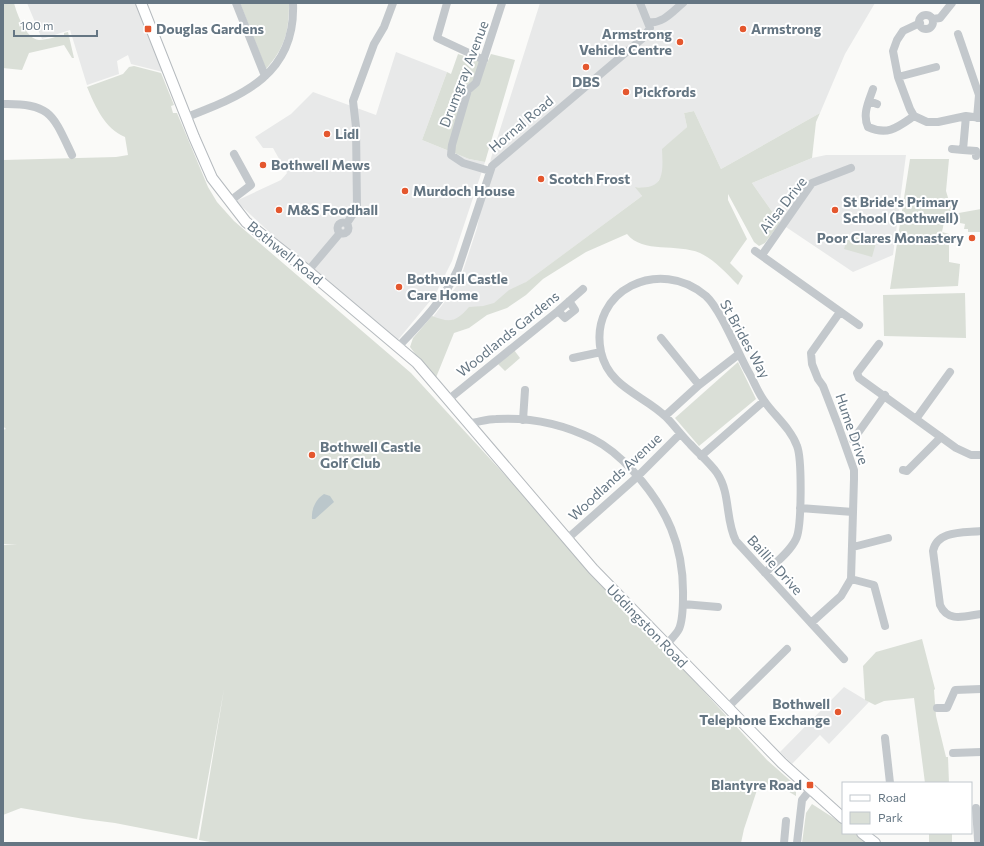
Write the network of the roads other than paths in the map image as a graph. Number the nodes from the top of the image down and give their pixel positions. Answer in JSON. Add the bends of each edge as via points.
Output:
{"nodes":[{"id":1,"x":141,"y":3,"type":"edge"},
{"id":2,"x":236,"y":3,"type":"edge"},
{"id":3,"x":293,"y":3,"type":"edge"},
{"id":4,"x":393,"y":3,"type":"edge"},
{"id":5,"x":447,"y":3,"type":"edge"},
{"id":6,"x":502,"y":3,"type":"edge"},
{"id":7,"x":640,"y":3,"type":"edge"},
{"id":8,"x":683,"y":3,"type":"edge"},
{"id":9,"x":952,"y":3,"type":"edge"},
{"id":10,"x":650,"y":25,"type":"junction"},
{"id":11,"x":962,"y":38,"type":"dead end"},
{"id":12,"x":484,"y":60,"type":"junction"},
{"id":13,"x":936,"y":67,"type":"dead end"},
{"id":14,"x":265,"y":76,"type":"junction"},
{"id":15,"x":898,"y":77,"type":"junction"},
{"id":16,"x":873,"y":88,"type":"dead end"},
{"id":17,"x":3,"y":104,"type":"edge"},
{"id":18,"x":914,"y":116,"type":"junction"},
{"id":19,"x":966,"y":116,"type":"junction"},
{"id":20,"x":187,"y":117,"type":"junction"},
{"id":21,"x":979,"y":118,"type":"edge"},
{"id":22,"x":952,"y":149,"type":"dead end"},
{"id":23,"x":964,"y":150,"type":"junction"},
{"id":24,"x":234,"y":154,"type":"dead end"},
{"id":25,"x":72,"y":155,"type":"dead end"},
{"id":26,"x":976,"y":156,"type":"dead end"},
{"id":27,"x":851,"y":168,"type":"dead end"},
{"id":28,"x":490,"y":171,"type":"junction"},
{"id":29,"x":230,"y":201,"type":"junction"},
{"id":30,"x":308,"y":271,"type":"junction"},
{"id":31,"x":583,"y":289,"type":"dead end"},
{"id":32,"x":840,"y":312,"type":"junction"},
{"id":33,"x":859,"y":325,"type":"dead end"},
{"id":34,"x":661,"y":338,"type":"dead end"},
{"id":35,"x":398,"y":347,"type":"junction"},
{"id":36,"x":874,"y":347,"type":"dead end"},
{"id":37,"x":601,"y":352,"type":"junction"},
{"id":38,"x":739,"y":354,"type":"junction"},
{"id":39,"x":573,"y":358,"type":"dead end"},
{"id":40,"x":950,"y":372,"type":"dead end"},
{"id":41,"x":699,"y":385,"type":"junction"},
{"id":42,"x":525,"y":390,"type":"dead end"},
{"id":43,"x":885,"y":396,"type":"junction"},
{"id":44,"x":449,"y":399,"type":"junction"},
{"id":45,"x":764,"y":401,"type":"junction"},
{"id":46,"x":665,"y":416,"type":"junction"},
{"id":47,"x":916,"y":418,"type":"junction"},
{"id":48,"x":468,"y":420,"type":"junction"},
{"id":49,"x":523,"y":420,"type":"junction"},
{"id":50,"x":680,"y":434,"type":"junction"},
{"id":51,"x":941,"y":437,"type":"junction"},
{"id":52,"x":854,"y":440,"type":"dead end"},
{"id":53,"x":981,"y":455,"type":"edge"},
{"id":54,"x":701,"y":456,"type":"junction"},
{"id":55,"x":903,"y":470,"type":"dead end"},
{"id":56,"x":638,"y":476,"type":"junction"},
{"id":57,"x":800,"y":508,"type":"junction"},
{"id":58,"x":853,"y":512,"type":"junction"},
{"id":59,"x":981,"y":531,"type":"edge"},
{"id":60,"x":888,"y":538,"type":"dead end"},
{"id":61,"x":567,"y":539,"type":"junction"},
{"id":62,"x":852,"y":547,"type":"junction"},
{"id":63,"x":765,"y":573,"type":"junction"},
{"id":64,"x":851,"y":579,"type":"junction"},
{"id":65,"x":683,"y":604,"type":"junction"},
{"id":66,"x":718,"y":607,"type":"dead end"},
{"id":67,"x":981,"y":614,"type":"edge"},
{"id":68,"x":810,"y":623,"type":"junction"},
{"id":69,"x":885,"y":626,"type":"dead end"},
{"id":70,"x":666,"y":646,"type":"junction"},
{"id":71,"x":787,"y":649,"type":"dead end"},
{"id":72,"x":844,"y":659,"type":"dead end"},
{"id":73,"x":981,"y":684,"type":"edge"},
{"id":74,"x":949,"y":685,"type":"dead end"},
{"id":75,"x":981,"y":689,"type":"edge"},
{"id":76,"x":727,"y":708,"type":"junction"},
{"id":77,"x":937,"y":708,"type":"dead end"},
{"id":78,"x":885,"y":738,"type":"dead end"},
{"id":79,"x":981,"y":752,"type":"edge"},
{"id":80,"x":953,"y":753,"type":"dead end"},
{"id":81,"x":890,"y":782,"type":"edge"},
{"id":82,"x":810,"y":790,"type":"junction"},
{"id":83,"x":978,"y":812,"type":"edge"},
{"id":84,"x":842,"y":817,"type":"edge"},
{"id":85,"x":786,"y":821,"type":"dead end"},
{"id":86,"x":865,"y":834,"type":"edge"},
{"id":87,"x":979,"y":841,"type":"edge"},
{"id":88,"x":784,"y":843,"type":"edge"},
{"id":89,"x":793,"y":843,"type":"edge"},
{"id":90,"x":797,"y":843,"type":"edge"},
{"id":91,"x":875,"y":843,"type":"edge"}],
"edges":[{"from":1,"to":20,"type":"main road","name":"Bothwell Road"},
{"from":2,"to":14,"type":"street"},
{"from":3,"to":14,"type":"street","via":[[292,33],[283,55],[273,70]]},
{"from":4,"to":30,"type":"street","via":[[352,101],[356,127],[357,208],[347,223],[339,224],[340,232]]},
{"from":5,"to":12,"type":"street","via":[[437,38]]},
{"from":6,"to":12,"type":"street","name":"Drumgray Avenue"},
{"from":7,"to":10,"type":"street"},
{"from":8,"to":10,"type":"street","via":[[663,20]]},
{"from":9,"to":15,"type":"street","via":[[940,18],[932,19],[926,15],[920,23],[903,31],[893,51]]},
{"from":10,"to":28,"type":"street","name":"Hornal Road","via":[[643,38],[492,166]]},
{"from":11,"to":21,"type":"street","via":[[979,95]]},
{"from":12,"to":28,"type":"street","name":"Drumgray Avenue","via":[[476,83],[468,90],[450,155],[463,163]]},
{"from":13,"to":15,"type":"street"},
{"from":14,"to":20,"type":"street","via":[[231,98]]},
{"from":15,"to":18,"type":"street"},
{"from":16,"to":18,"type":"street","via":[[873,103],[865,120],[868,127],[888,132],[897,129]]},
{"from":17,"to":25,"type":"street","via":[[40,107],[54,119]]},
{"from":18,"to":19,"type":"street","via":[[927,122],[938,122]]},
{"from":19,"to":21,"type":"street"},
{"from":19,"to":23,"type":"street"},
{"from":20,"to":29,"type":"main road","name":"Bothwell Road","via":[[212,178]]},
{"from":22,"to":23,"type":"street"},
{"from":23,"to":26,"type":"street","via":[[976,151]]},
{"from":24,"to":29,"type":"street","via":[[252,185]]},
{"from":27,"to":32,"type":"street","name":"Ailsa Drive","via":[[812,184],[758,253]]},
{"from":28,"to":35,"type":"street","name":"Hornal Road","via":[[458,269],[451,283],[429,314]]},
{"from":29,"to":30,"type":"main road","name":"Bothwell Road","via":[[246,222]]},
{"from":30,"to":35,"type":"main road","name":"Bothwell Road"},
{"from":31,"to":44,"type":"street","name":"Woodlands Gardens","via":[[569,302],[575,310],[571,314],[566,318],[558,311]]},
{"from":32,"to":33,"type":"street"},
{"from":32,"to":58,"type":"street","name":"Hume Drive","via":[[811,353],[814,371],[823,386],[854,470]]},
{"from":34,"to":41,"type":"street"},
{"from":35,"to":44,"type":"main road","name":"Bothwell Road","via":[[417,363]]},
{"from":36,"to":43,"type":"street","via":[[857,373],[859,378]]},
{"from":37,"to":38,"type":"street","name":"St Brides Way","via":[[601,328],[608,306],[631,285],[648,279],[662,278],[677,280],[706,296],[718,313]]},
{"from":37,"to":39,"type":"street"},
{"from":37,"to":46,"type":"street","name":"St Brides Way","via":[[614,378]]},
{"from":38,"to":41,"type":"street"},
{"from":38,"to":45,"type":"street","name":"St Brides Way"},
{"from":40,"to":47,"type":"street"},
{"from":41,"to":46,"type":"street"},
{"from":42,"to":49,"type":"street"},
{"from":43,"to":47,"type":"street"},
{"from":43,"to":52,"type":"street"},
{"from":44,"to":48,"type":"main road","name":"Bothwell Road"},
{"from":45,"to":54,"type":"street"},
{"from":45,"to":57,"type":"street","name":"St Brides Way","via":[[797,445],[801,465]]},
{"from":46,"to":50,"type":"street","name":"St Brides Way"},
{"from":47,"to":51,"type":"street"},
{"from":48,"to":49,"type":"street"},
{"from":48,"to":61,"type":"main road","name":"Uddingston Road"},
{"from":49,"to":56,"type":"street","via":[[550,423],[593,439],[613,451]]},
{"from":50,"to":54,"type":"street"},
{"from":50,"to":56,"type":"street","name":"Woodlands Avenue"},
{"from":51,"to":53,"type":"street","via":[[968,454]]},
{"from":51,"to":55,"type":"street","via":[[907,471]]},
{"from":54,"to":63,"type":"street","name":"Baillie Drive","via":[[717,473],[724,489],[732,535]]},
{"from":56,"to":61,"type":"street","name":"Woodlands Avenue"},
{"from":56,"to":65,"type":"street","via":[[665,514],[675,537],[681,557]]},
{"from":57,"to":58,"type":"street"},
{"from":57,"to":63,"type":"street","name":"St Brides Way","via":[[797,538]]},
{"from":58,"to":62,"type":"street","name":"Hume Drive"},
{"from":59,"to":67,"type":"street","via":[[946,535],[934,544],[933,551],[942,611],[954,618]]},
{"from":60,"to":62,"type":"street"},
{"from":61,"to":70,"type":"main road","name":"Uddingston Road"},
{"from":62,"to":64,"type":"street","name":"Hume Drive"},
{"from":63,"to":68,"type":"street","name":"Baillie Drive"},
{"from":64,"to":68,"type":"street","name":"Hume Drive","via":[[841,596]]},
{"from":64,"to":69,"type":"street","via":[[874,585]]},
{"from":65,"to":66,"type":"street"},
{"from":65,"to":70,"type":"street","via":[[680,628]]},
{"from":68,"to":72,"type":"street","name":"Baillie Drive"},
{"from":70,"to":76,"type":"main road","name":"Uddingston Road"},
{"from":71,"to":76,"type":"street"},
{"from":73,"to":74,"type":"street"},
{"from":75,"to":77,"type":"street","via":[[955,690],[947,708]]},
{"from":76,"to":82,"type":"main road","name":"Uddingston Road"},
{"from":78,"to":81,"type":"street"},
{"from":79,"to":80,"type":"street"},
{"from":82,"to":84,"type":"main road","name":"Uddingston Road"},
{"from":82,"to":90,"type":"street","via":[[802,800]]},
{"from":83,"to":87,"type":"street"},
{"from":85,"to":88,"type":"street"},
{"from":86,"to":91,"type":"main road"},
{"from":88,"to":89,"type":"street"}]}
